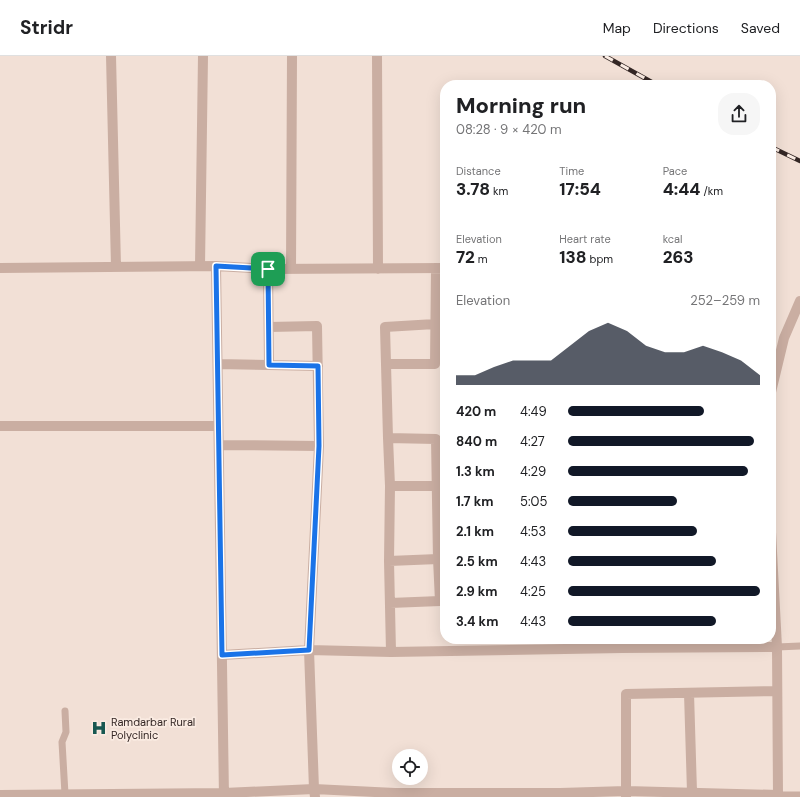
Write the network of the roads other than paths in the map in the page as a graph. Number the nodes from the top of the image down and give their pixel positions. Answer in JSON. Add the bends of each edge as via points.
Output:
{"nodes":[{"id":1,"x":111,"y":56,"type":"edge"},
{"id":2,"x":203,"y":56,"type":"edge"},
{"id":3,"x":292,"y":56,"type":"edge"},
{"id":4,"x":377,"y":56,"type":"edge"},
{"id":5,"x":200,"y":266,"type":"junction"},
{"id":6,"x":216,"y":266,"type":"junction"},
{"id":7,"x":116,"y":267,"type":"junction"},
{"id":8,"x":0,"y":268,"type":"edge"},
{"id":9,"x":440,"y":268,"type":"edge"},
{"id":10,"x":268,"y":269,"type":"junction"},
{"id":11,"x":291,"y":269,"type":"junction"},
{"id":12,"x":378,"y":269,"type":"junction"},
{"id":13,"x":800,"y":301,"type":"edge"},
{"id":14,"x":435,"y":324,"type":"junction"},
{"id":15,"x":269,"y":327,"type":"junction"},
{"id":16,"x":218,"y":364,"type":"junction"},
{"id":17,"x":386,"y":364,"type":"junction"},
{"id":18,"x":269,"y":365,"type":"junction"},
{"id":19,"x":318,"y":366,"type":"junction"},
{"id":20,"x":776,"y":371,"type":"edge"},
{"id":21,"x":0,"y":426,"type":"edge"},
{"id":22,"x":218,"y":426,"type":"junction"},
{"id":23,"x":388,"y":438,"type":"junction"},
{"id":24,"x":219,"y":445,"type":"junction"},
{"id":25,"x":319,"y":446,"type":"junction"},
{"id":26,"x":390,"y":486,"type":"junction"},
{"id":27,"x":437,"y":486,"type":"junction"},
{"id":28,"x":438,"y":559,"type":"junction"},
{"id":29,"x":389,"y":561,"type":"junction"},
{"id":30,"x":390,"y":603,"type":"junction"},
{"id":31,"x":776,"y":629,"type":"edge"},
{"id":32,"x":800,"y":646,"type":"edge"},
{"id":33,"x":777,"y":648,"type":"junction"},
{"id":34,"x":309,"y":650,"type":"junction"},
{"id":35,"x":391,"y":652,"type":"junction"},
{"id":36,"x":222,"y":655,"type":"junction"},
{"id":37,"x":777,"y":691,"type":"junction"},
{"id":38,"x":689,"y":693,"type":"junction"},
{"id":39,"x":65,"y":711,"type":"dead end"},
{"id":40,"x":692,"y":792,"type":"junction"},
{"id":41,"x":314,"y":793,"type":"edge"},
{"id":42,"x":65,"y":794,"type":"junction"},
{"id":43,"x":626,"y":794,"type":"edge"},
{"id":44,"x":0,"y":795,"type":"edge"},
{"id":45,"x":224,"y":795,"type":"edge"},
{"id":46,"x":395,"y":795,"type":"edge"},
{"id":47,"x":560,"y":795,"type":"edge"},
{"id":48,"x":800,"y":795,"type":"edge"},
{"id":49,"x":778,"y":796,"type":"edge"}],
"edges":[{"from":1,"to":7,"type":"street"},
{"from":2,"to":5,"type":"street"},
{"from":3,"to":11,"type":"street"},
{"from":4,"to":12,"type":"street"},
{"from":5,"to":6,"type":"street"},
{"from":5,"to":7,"type":"street"},
{"from":6,"to":10,"type":"street"},
{"from":6,"to":16,"type":"street"},
{"from":7,"to":8,"type":"street"},
{"from":9,"to":12,"type":"street"},
{"from":9,"to":14,"type":"street"},
{"from":10,"to":11,"type":"street"},
{"from":10,"to":15,"type":"street"},
{"from":11,"to":12,"type":"street"},
{"from":13,"to":20,"type":"street","via":[[784,338]]},
{"from":14,"to":17,"type":"street","via":[[385,327]]},
{"from":14,"to":17,"type":"street","via":[[435,364]]},
{"from":15,"to":18,"type":"street"},
{"from":15,"to":19,"type":"street","via":[[317,326]]},
{"from":16,"to":18,"type":"street"},
{"from":16,"to":22,"type":"street"},
{"from":17,"to":23,"type":"street"},
{"from":18,"to":19,"type":"street"},
{"from":19,"to":25,"type":"street"},
{"from":21,"to":22,"type":"street"},
{"from":22,"to":24,"type":"street"},
{"from":23,"to":26,"type":"street"},
{"from":23,"to":27,"type":"street","via":[[436,439]]},
{"from":24,"to":25,"type":"street"},
{"from":24,"to":36,"type":"street"},
{"from":25,"to":34,"type":"street"},
{"from":26,"to":27,"type":"street"},
{"from":26,"to":29,"type":"street"},
{"from":27,"to":28,"type":"street"},
{"from":28,"to":29,"type":"street"},
{"from":28,"to":30,"type":"street","via":[[440,601]]},
{"from":29,"to":30,"type":"street"},
{"from":30,"to":35,"type":"street"},
{"from":31,"to":33,"type":"street"},
{"from":32,"to":33,"type":"lane"},
{"from":33,"to":35,"type":"street"},
{"from":33,"to":37,"type":"street"},
{"from":34,"to":35,"type":"street"},
{"from":34,"to":36,"type":"street"},
{"from":34,"to":41,"type":"street"},
{"from":36,"to":45,"type":"street"},
{"from":37,"to":38,"type":"street"},
{"from":37,"to":49,"type":"street"},
{"from":38,"to":40,"type":"street"},
{"from":38,"to":43,"type":"street","via":[[626,694]]},
{"from":39,"to":42,"type":"lane","via":[[66,732],[62,742]]},
{"from":40,"to":43,"type":"street"},
{"from":40,"to":49,"type":"street"},
{"from":41,"to":45,"type":"street"},
{"from":41,"to":46,"type":"street"},
{"from":42,"to":44,"type":"street"},
{"from":42,"to":45,"type":"street"},
{"from":43,"to":47,"type":"street"},
{"from":46,"to":47,"type":"street"},
{"from":48,"to":49,"type":"lane"}]}
